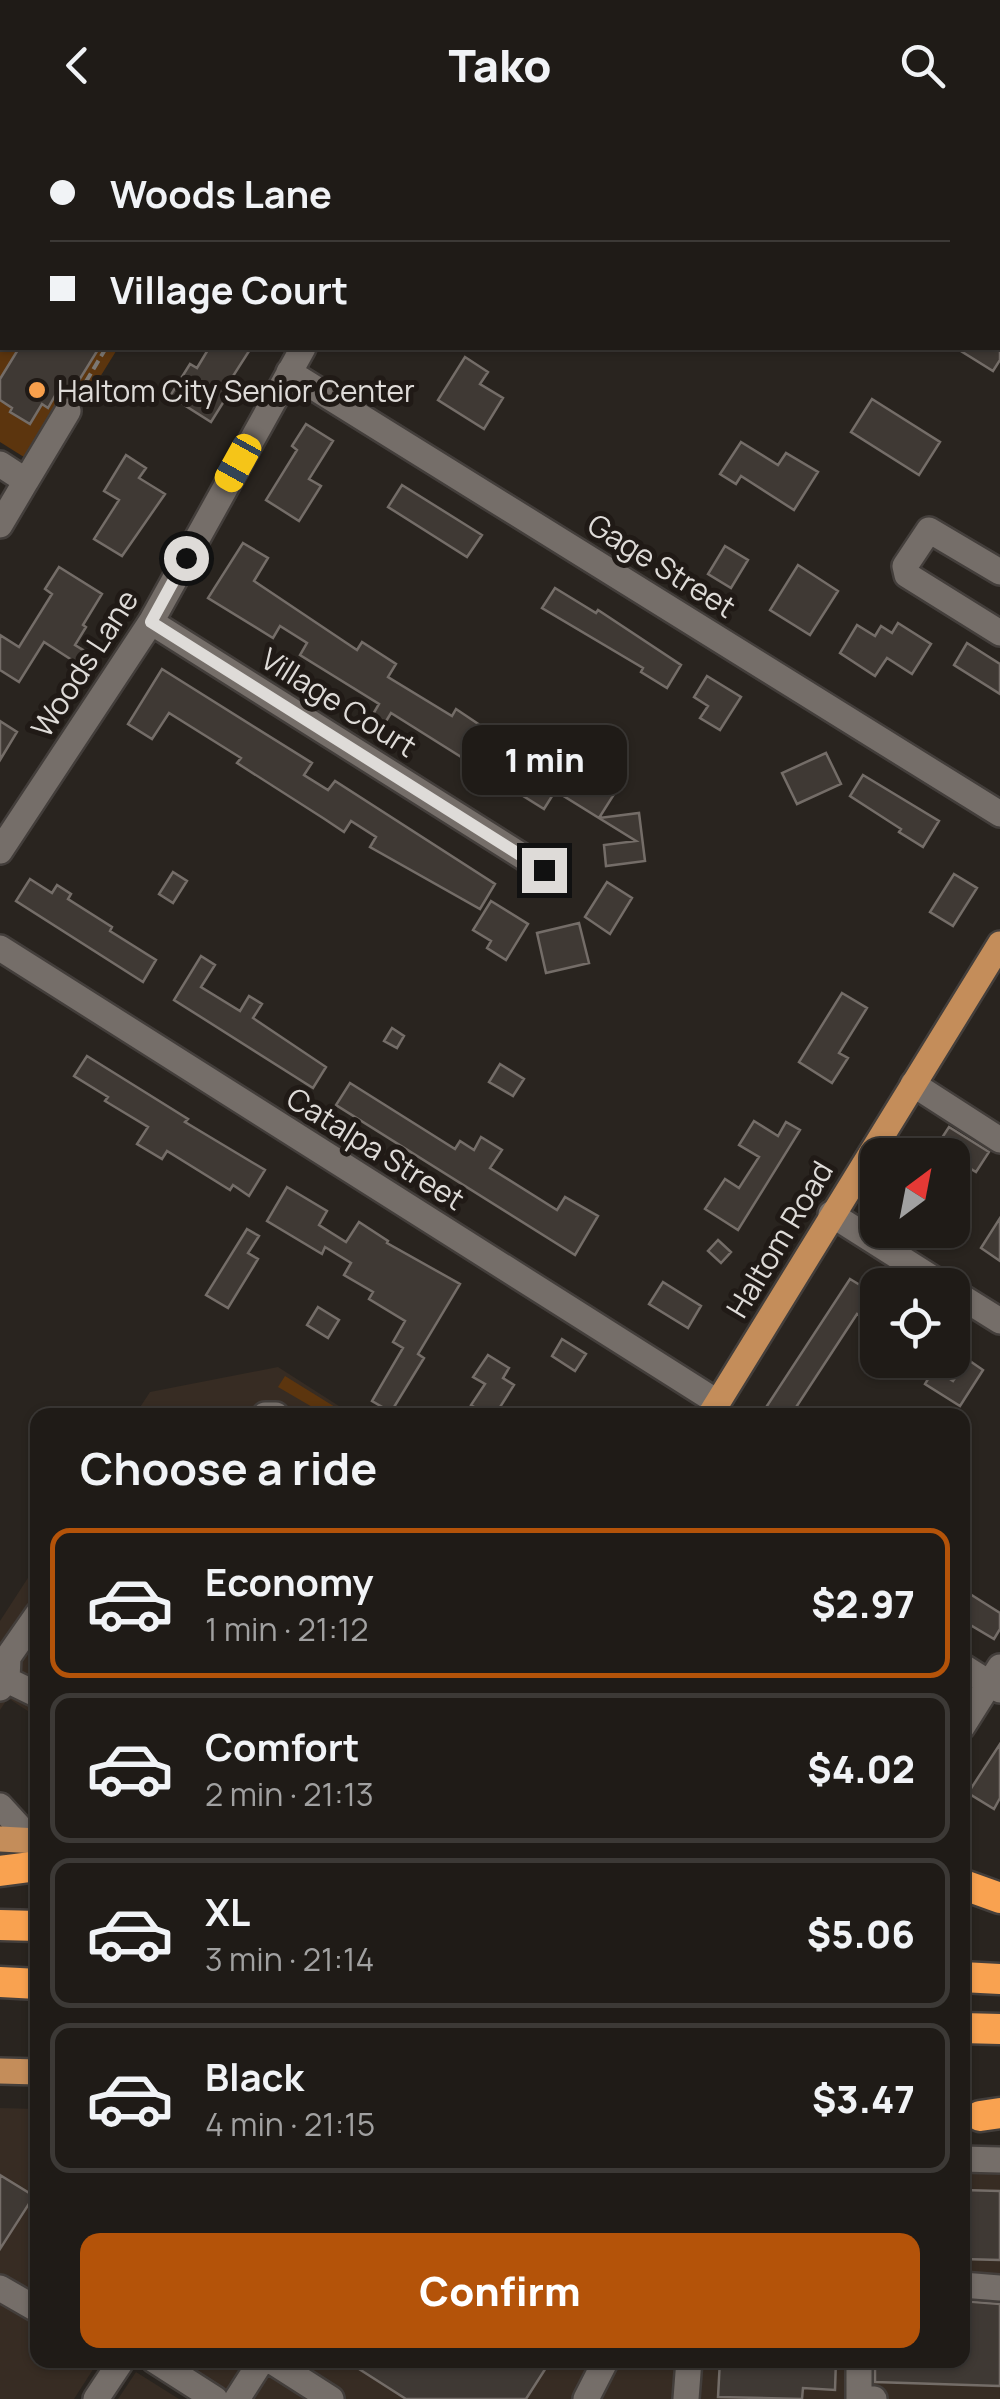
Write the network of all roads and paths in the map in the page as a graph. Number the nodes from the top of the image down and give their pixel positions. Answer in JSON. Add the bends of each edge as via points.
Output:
{"nodes":[{"id":1,"x":105,"y":350,"type":"edge"},
{"id":2,"x":302,"y":350,"type":"edge"},
{"id":3,"x":289,"y":372,"type":"junction"},
{"id":4,"x":68,"y":410,"type":"joint"},
{"id":5,"x":0,"y":464,"type":"edge"},
{"id":6,"x":26,"y":481,"type":"junction"},
{"id":7,"x":0,"y":526,"type":"edge"},
{"id":8,"x":1000,"y":572,"type":"edge"},
{"id":9,"x":151,"y":622,"type":"junction"},
{"id":10,"x":1000,"y":633,"type":"edge"},
{"id":11,"x":1000,"y":814,"type":"edge"},
{"id":12,"x":0,"y":851,"type":"edge"},
{"id":13,"x":544,"y":870,"type":"dead end"},
{"id":14,"x":1000,"y":944,"type":"edge"},
{"id":15,"x":0,"y":948,"type":"edge"},
{"id":16,"x":912,"y":1084,"type":"junction"},
{"id":17,"x":1000,"y":1140,"type":"edge"},
{"id":18,"x":831,"y":1214,"type":"junction"},
{"id":19,"x":916,"y":1268,"type":"edge"},
{"id":20,"x":970,"y":1302,"type":"edge"},
{"id":21,"x":1000,"y":1321,"type":"edge"},
{"id":22,"x":711,"y":1408,"type":"edge"},
{"id":23,"x":714,"y":1408,"type":"edge"},
{"id":24,"x":30,"y":1625,"type":"edge"},
{"id":25,"x":970,"y":1669,"type":"edge"},
{"id":26,"x":996,"y":1680,"type":"edge"},
{"id":27,"x":4,"y":1684,"type":"edge"},
{"id":28,"x":30,"y":1690,"type":"edge"},
{"id":29,"x":970,"y":1716,"type":"edge"},
{"id":30,"x":0,"y":1806,"type":"edge"},
{"id":31,"x":0,"y":1839,"type":"edge"},
{"id":32,"x":30,"y":1843,"type":"edge"},
{"id":33,"x":30,"y":1848,"type":"edge"},
{"id":34,"x":30,"y":1852,"type":"edge"},
{"id":35,"x":0,"y":1870,"type":"edge"},
{"id":36,"x":1000,"y":1884,"type":"edge"},
{"id":37,"x":970,"y":1885,"type":"edge"},
{"id":38,"x":970,"y":1887,"type":"edge"},
{"id":39,"x":1000,"y":1898,"type":"edge"},
{"id":40,"x":0,"y":1925,"type":"edge"},
{"id":41,"x":30,"y":1926,"type":"edge"},
{"id":42,"x":970,"y":1977,"type":"edge"},
{"id":43,"x":1000,"y":1979,"type":"edge"},
{"id":44,"x":0,"y":1982,"type":"edge"},
{"id":45,"x":30,"y":1984,"type":"edge"},
{"id":46,"x":970,"y":2028,"type":"edge"},
{"id":47,"x":1000,"y":2030,"type":"edge"},
{"id":48,"x":0,"y":2071,"type":"edge"},
{"id":49,"x":30,"y":2072,"type":"edge"},
{"id":50,"x":970,"y":2159,"type":"edge"},
{"id":51,"x":1000,"y":2160,"type":"edge"},
{"id":52,"x":970,"y":2286,"type":"edge"},
{"id":53,"x":0,"y":2288,"type":"edge"},
{"id":54,"x":1000,"y":2288,"type":"edge"},
{"id":55,"x":30,"y":2305,"type":"edge"},
{"id":56,"x":116,"y":2368,"type":"edge"},
{"id":57,"x":167,"y":2368,"type":"edge"},
{"id":58,"x":257,"y":2368,"type":"edge"},
{"id":59,"x":283,"y":2368,"type":"edge"},
{"id":60,"x":602,"y":2368,"type":"edge"},
{"id":61,"x":688,"y":2368,"type":"edge"},
{"id":62,"x":858,"y":2368,"type":"edge"},
{"id":63,"x":96,"y":2399,"type":"edge"},
{"id":64,"x":216,"y":2399,"type":"edge"},
{"id":65,"x":237,"y":2399,"type":"edge"},
{"id":66,"x":331,"y":2399,"type":"edge"},
{"id":67,"x":586,"y":2399,"type":"edge"},
{"id":68,"x":686,"y":2399,"type":"edge"},
{"id":69,"x":874,"y":2399,"type":"edge"}],
"edges":[{"from":1,"to":4,"type":"path"},
{"from":2,"to":3,"type":"street","name":"Woods Lane"},
{"from":3,"to":9,"type":"street","name":"Woods Lane"},
{"from":3,"to":11,"type":"street","name":"Gage Street"},
{"from":4,"to":6,"type":"street"},
{"from":5,"to":6,"type":"street"},
{"from":6,"to":7,"type":"street"},
{"from":8,"to":10,"type":"street","via":[[928,530],[905,566],[908,575]]},
{"from":9,"to":12,"type":"street","name":"Woods Lane"},
{"from":9,"to":13,"type":"street","name":"Village Court"},
{"from":14,"to":16,"type":"main road","name":"Haltom Road"},
{"from":15,"to":22,"type":"street","name":"Catalpa Street"},
{"from":16,"to":17,"type":"street"},
{"from":16,"to":18,"type":"main road","name":"Haltom Road"},
{"from":18,"to":19,"type":"street"},
{"from":18,"to":23,"type":"main road","name":"Haltom Road"},
{"from":20,"to":21,"type":"street"},
{"from":24,"to":27,"type":"street","via":[[8,1657]]},
{"from":25,"to":26,"type":"street"},
{"from":26,"to":29,"type":"street"},
{"from":27,"to":28,"type":"street"},
{"from":30,"to":32,"type":"street"},
{"from":31,"to":33,"type":"main road"},
{"from":34,"to":35,"type":"highway"},
{"from":36,"to":37,"type":"main road"},
{"from":38,"to":39,"type":"highway"},
{"from":40,"to":41,"type":"highway"},
{"from":42,"to":43,"type":"highway"},
{"from":44,"to":45,"type":"highway"},
{"from":46,"to":47,"type":"highway"},
{"from":48,"to":49,"type":"main road"},
{"from":50,"to":51,"type":"street"},
{"from":52,"to":54,"type":"street"},
{"from":53,"to":55,"type":"street"},
{"from":56,"to":63,"type":"street"},
{"from":57,"to":64,"type":"street"},
{"from":58,"to":65,"type":"street"},
{"from":59,"to":66,"type":"street"},
{"from":60,"to":67,"type":"street"},
{"from":61,"to":68,"type":"street"},
{"from":62,"to":69,"type":"street","via":[[859,2398]]}]}
